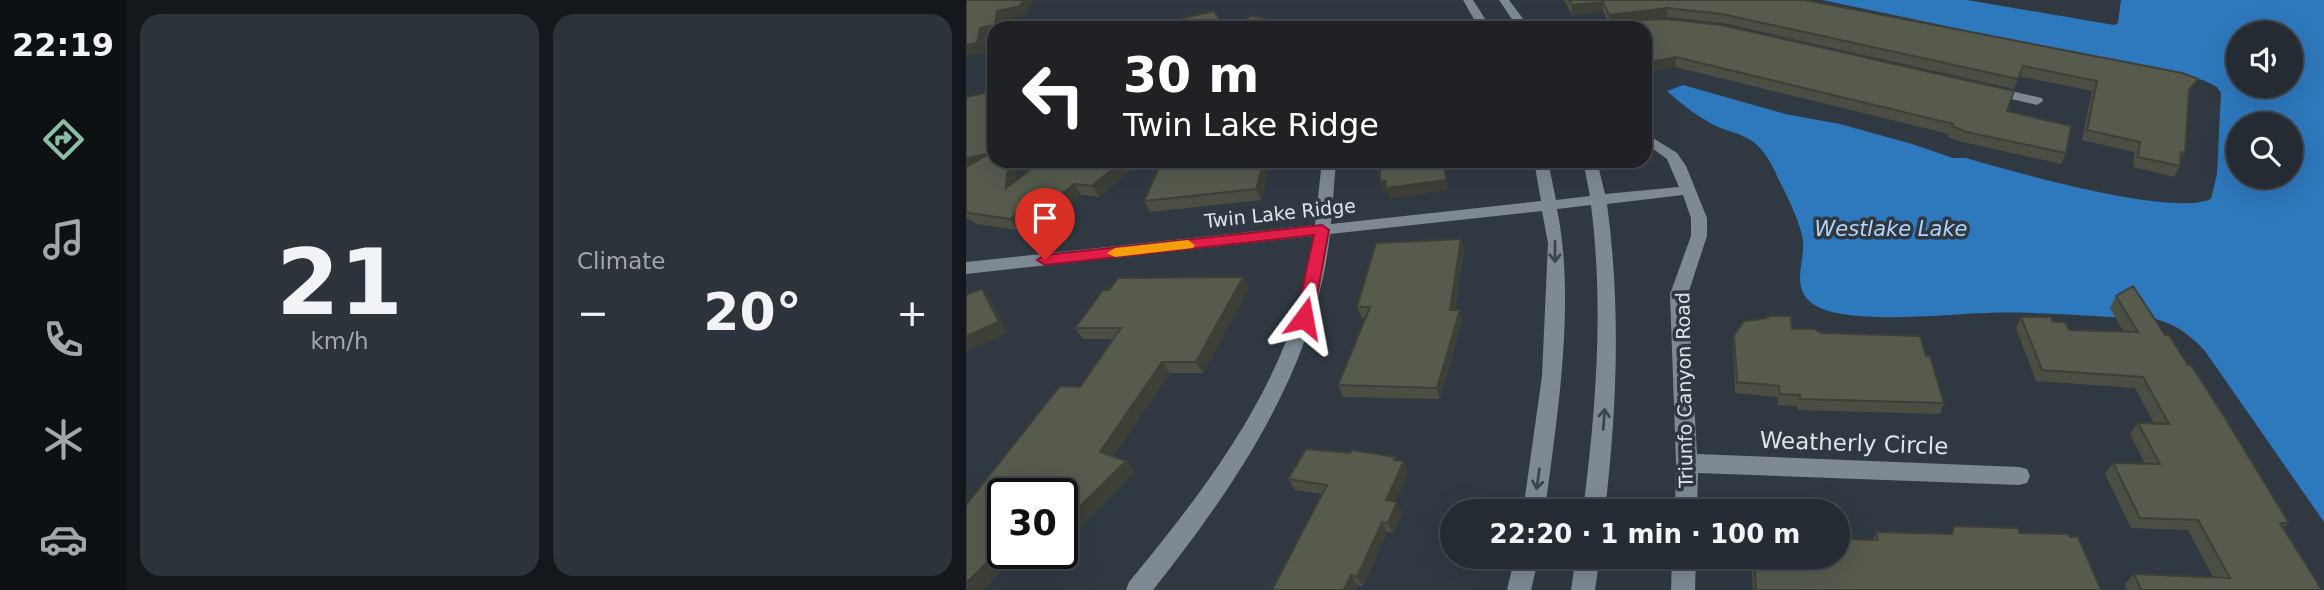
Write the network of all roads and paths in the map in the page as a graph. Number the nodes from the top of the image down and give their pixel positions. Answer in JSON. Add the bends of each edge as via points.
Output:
{"nodes":[{"id":1,"x":1468,"y":0,"type":"edge"},
{"id":2,"x":1504,"y":0,"type":"edge"},
{"id":3,"x":1481,"y":21,"type":"edge"},
{"id":4,"x":1519,"y":21,"type":"edge"},
{"id":5,"x":1971,"y":86,"type":"edge"},
{"id":6,"x":2037,"y":101,"type":"dead end"},
{"id":7,"x":1652,"y":141,"type":"edge"},
{"id":8,"x":1328,"y":168,"type":"edge"},
{"id":9,"x":1542,"y":168,"type":"edge"},
{"id":10,"x":1591,"y":168,"type":"edge"},
{"id":11,"x":1689,"y":190,"type":"junction"},
{"id":12,"x":1598,"y":201,"type":"junction"},
{"id":13,"x":1549,"y":206,"type":"junction"},
{"id":14,"x":1322,"y":230,"type":"junction"},
{"id":15,"x":966,"y":268,"type":"edge"},
{"id":16,"x":1687,"y":463,"type":"junction"},
{"id":17,"x":2019,"y":475,"type":"dead end"},
{"id":18,"x":1536,"y":499,"type":"edge"},
{"id":19,"x":1596,"y":499,"type":"edge"},
{"id":20,"x":1686,"y":499,"type":"edge"},
{"id":21,"x":1524,"y":569,"type":"edge"},
{"id":22,"x":1586,"y":569,"type":"edge"},
{"id":23,"x":1684,"y":569,"type":"edge"},
{"id":24,"x":1138,"y":590,"type":"edge"},
{"id":25,"x":1519,"y":590,"type":"edge"},
{"id":26,"x":1583,"y":590,"type":"edge"},
{"id":27,"x":1683,"y":590,"type":"edge"}],
"edges":[{"from":1,"to":3,"type":"street"},
{"from":2,"to":4,"type":"street"},
{"from":5,"to":6,"type":"street"},
{"from":7,"to":11,"type":"street","name":"Triunfo Canyon Road","via":[[1672,156]]},
{"from":8,"to":14,"type":"street"},
{"from":9,"to":13,"type":"street"},
{"from":10,"to":12,"type":"street"},
{"from":11,"to":12,"type":"street"},
{"from":11,"to":16,"type":"street","name":"Triunfo Canyon Road","via":[[1700,228],[1679,294]]},
{"from":12,"to":13,"type":"street","name":"Twin Lake Ridge"},
{"from":19,"to":12,"type":"street","one_way":true,"via":[[1608,361],[1605,246]]},
{"from":13,"to":14,"type":"street","name":"Twin Lake Ridge"},
{"from":13,"to":18,"type":"street","one_way":true,"via":[[1556,243],[1552,376]]},
{"from":14,"to":15,"type":"street","name":"Twin Lake Ridge"},
{"from":14,"to":24,"type":"street","via":[[1304,318],[1276,385],[1187,530]]},
{"from":16,"to":17,"type":"street","name":"Weatherly Circle"},
{"from":16,"to":20,"type":"street","name":"Triunfo Canyon Road"},
{"from":21,"to":25,"type":"street"},
{"from":22,"to":26,"type":"street"},
{"from":23,"to":27,"type":"street"}]}
